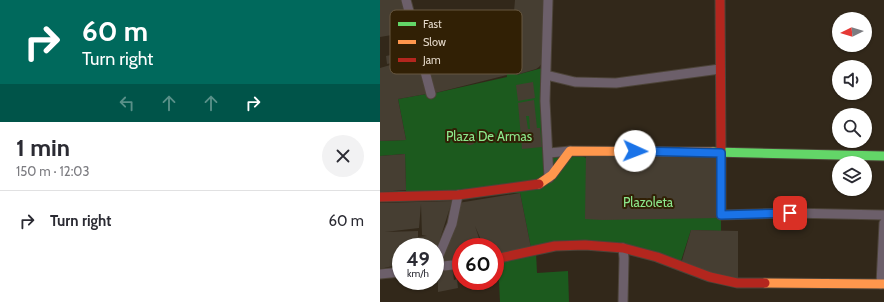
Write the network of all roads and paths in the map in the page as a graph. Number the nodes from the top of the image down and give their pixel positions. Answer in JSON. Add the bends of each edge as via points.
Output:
{"nodes":[{"id":1,"x":406,"y":0,"type":"edge"},
{"id":2,"x":548,"y":0,"type":"edge"},
{"id":3,"x":720,"y":0,"type":"edge"},
{"id":4,"x":409,"y":10,"type":"edge"},
{"id":5,"x":720,"y":69,"type":"junction"},
{"id":6,"x":426,"y":74,"type":"edge"},
{"id":7,"x":546,"y":74,"type":"junction"},
{"id":8,"x":431,"y":94,"type":"dead end"},
{"id":9,"x":570,"y":151,"type":"junction"},
{"id":10,"x":548,"y":153,"type":"junction"},
{"id":11,"x":721,"y":153,"type":"junction"},
{"id":12,"x":884,"y":156,"type":"edge"},
{"id":13,"x":549,"y":178,"type":"junction"},
{"id":14,"x":458,"y":195,"type":"junction"},
{"id":15,"x":380,"y":197,"type":"edge"},
{"id":16,"x":884,"y":215,"type":"edge"},
{"id":17,"x":884,"y":223,"type":"edge"},
{"id":18,"x":444,"y":244,"type":"edge"},
{"id":19,"x":623,"y":248,"type":"junction"},
{"id":20,"x":504,"y":257,"type":"edge"},
{"id":21,"x":392,"y":273,"type":"edge"},
{"id":22,"x":380,"y":274,"type":"edge"},
{"id":23,"x":883,"y":284,"type":"edge"},
{"id":24,"x":623,"y":302,"type":"edge"}],
"edges":[{"from":1,"to":4,"type":"street"},
{"from":2,"to":7,"type":"street"},
{"from":3,"to":5,"type":"street"},
{"from":5,"to":7,"type":"street","via":[[616,83],[575,82]]},
{"from":5,"to":11,"type":"street"},
{"from":6,"to":8,"type":"street"},
{"from":7,"to":10,"type":"street"},
{"from":9,"to":10,"type":"street"},
{"from":9,"to":11,"type":"street"},
{"from":9,"to":13,"type":"street"},
{"from":10,"to":13,"type":"street"},
{"from":11,"to":12,"type":"street"},
{"from":11,"to":16,"type":"street","via":[[721,215]]},
{"from":13,"to":14,"type":"street","via":[[538,184]]},
{"from":14,"to":15,"type":"street"},
{"from":14,"to":18,"type":"street","via":[[452,224]]},
{"from":17,"to":23,"type":"street"},
{"from":19,"to":20,"type":"street","via":[[555,246]]},
{"from":19,"to":23,"type":"street","via":[[657,257],[710,277],[737,283]]},
{"from":19,"to":24,"type":"street"},
{"from":21,"to":22,"type":"street"}]}
